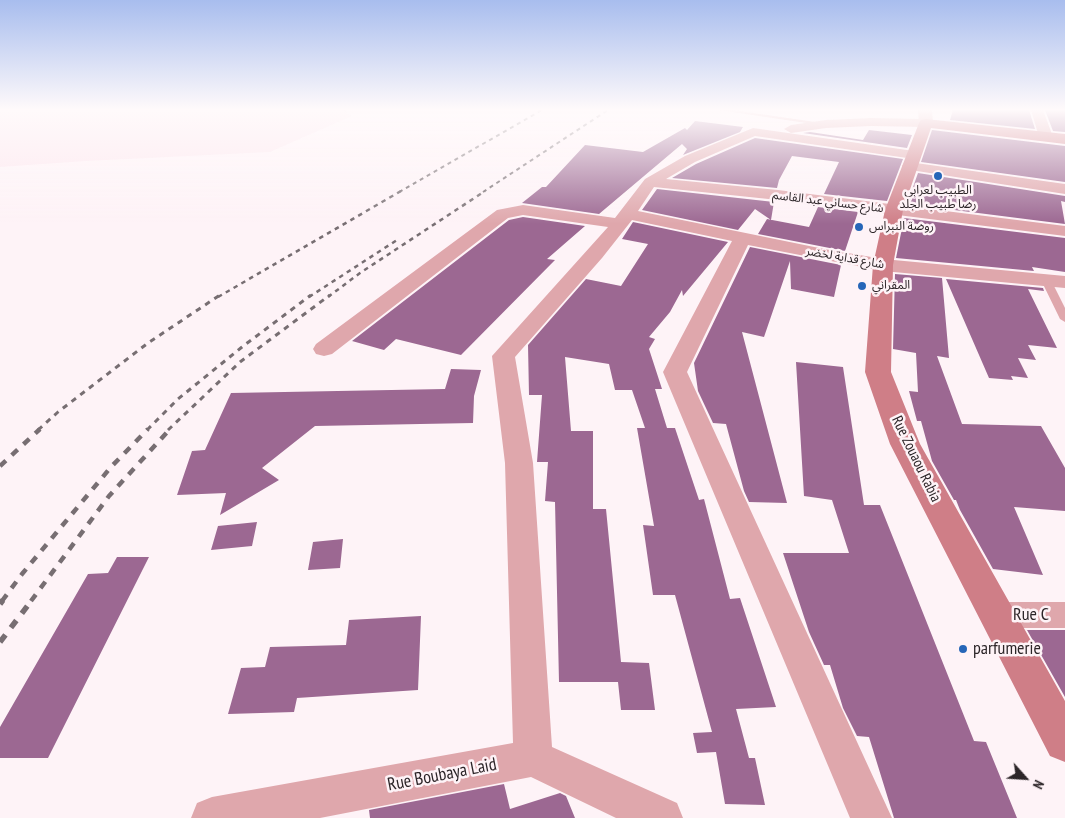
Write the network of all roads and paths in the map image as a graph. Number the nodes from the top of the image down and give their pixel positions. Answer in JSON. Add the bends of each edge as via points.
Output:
{"nodes":[{"id":1,"x":714,"y":148,"type":"edge"},
{"id":2,"x":845,"y":148,"type":"edge"},
{"id":3,"x":915,"y":148,"type":"edge"},
{"id":4,"x":912,"y":160,"type":"junction"},
{"id":5,"x":650,"y":182,"type":"junction"},
{"id":6,"x":1065,"y":189,"type":"edge"},
{"id":7,"x":894,"y":210,"type":"junction"},
{"id":8,"x":624,"y":219,"type":"junction"},
{"id":9,"x":1065,"y":230,"type":"edge"},
{"id":10,"x":743,"y":237,"type":"junction"},
{"id":11,"x":883,"y":265,"type":"junction"},
{"id":12,"x":1046,"y":280,"type":"junction"},
{"id":13,"x":1065,"y":282,"type":"edge"},
{"id":14,"x":1065,"y":319,"type":"edge"},
{"id":15,"x":324,"y":349,"type":"dead end"},
{"id":16,"x":997,"y":615,"type":"junction"},
{"id":17,"x":1065,"y":615,"type":"edge"},
{"id":18,"x":1065,"y":742,"type":"edge"},
{"id":19,"x":533,"y":758,"type":"junction"},
{"id":20,"x":221,"y":818,"type":"edge"},
{"id":21,"x":662,"y":818,"type":"edge"},
{"id":22,"x":871,"y":818,"type":"edge"}],
"edges":[{"from":1,"to":5,"type":"street"},
{"from":2,"to":4,"type":"street"},
{"from":3,"to":4,"type":"main road","name":"Rue Zouaou Rabia"},
{"from":4,"to":6,"type":"street"},
{"from":4,"to":7,"type":"main road","name":"Rue Zouaou Rabia"},
{"from":5,"to":7,"type":"street","name":"شارع حساني عبد القاسم"},
{"from":5,"to":8,"type":"street"},
{"from":7,"to":9,"type":"street","name":"شارع حساني عبد القاسم"},
{"from":7,"to":11,"type":"main road","name":"Rue Zouaou Rabia"},
{"from":8,"to":10,"type":"street","name":"شارع قداية لخضر"},
{"from":8,"to":15,"type":"street","name":"شارع قداية لخضر","via":[[523,210],[503,214]]},
{"from":8,"to":19,"type":"street","via":[[503,356],[519,463]]},
{"from":10,"to":11,"type":"street","name":"شارع قداية لخضر"},
{"from":10,"to":22,"type":"street","via":[[675,372]]},
{"from":11,"to":12,"type":"street","name":"شارع قداية لخضر"},
{"from":11,"to":16,"type":"main road","name":"Rue Zouaou Rabia","via":[[878,372],[905,444]]},
{"from":12,"to":13,"type":"street","name":"شارع قداية لخضر"},
{"from":12,"to":14,"type":"lane"},
{"from":16,"to":17,"type":"street","name":"Rue C"},
{"from":16,"to":18,"type":"main road","name":"Rue Zouaou Rabia"},
{"from":19,"to":20,"type":"street","name":"Rue Boubaya Laid"},
{"from":19,"to":21,"type":"street"}]}
